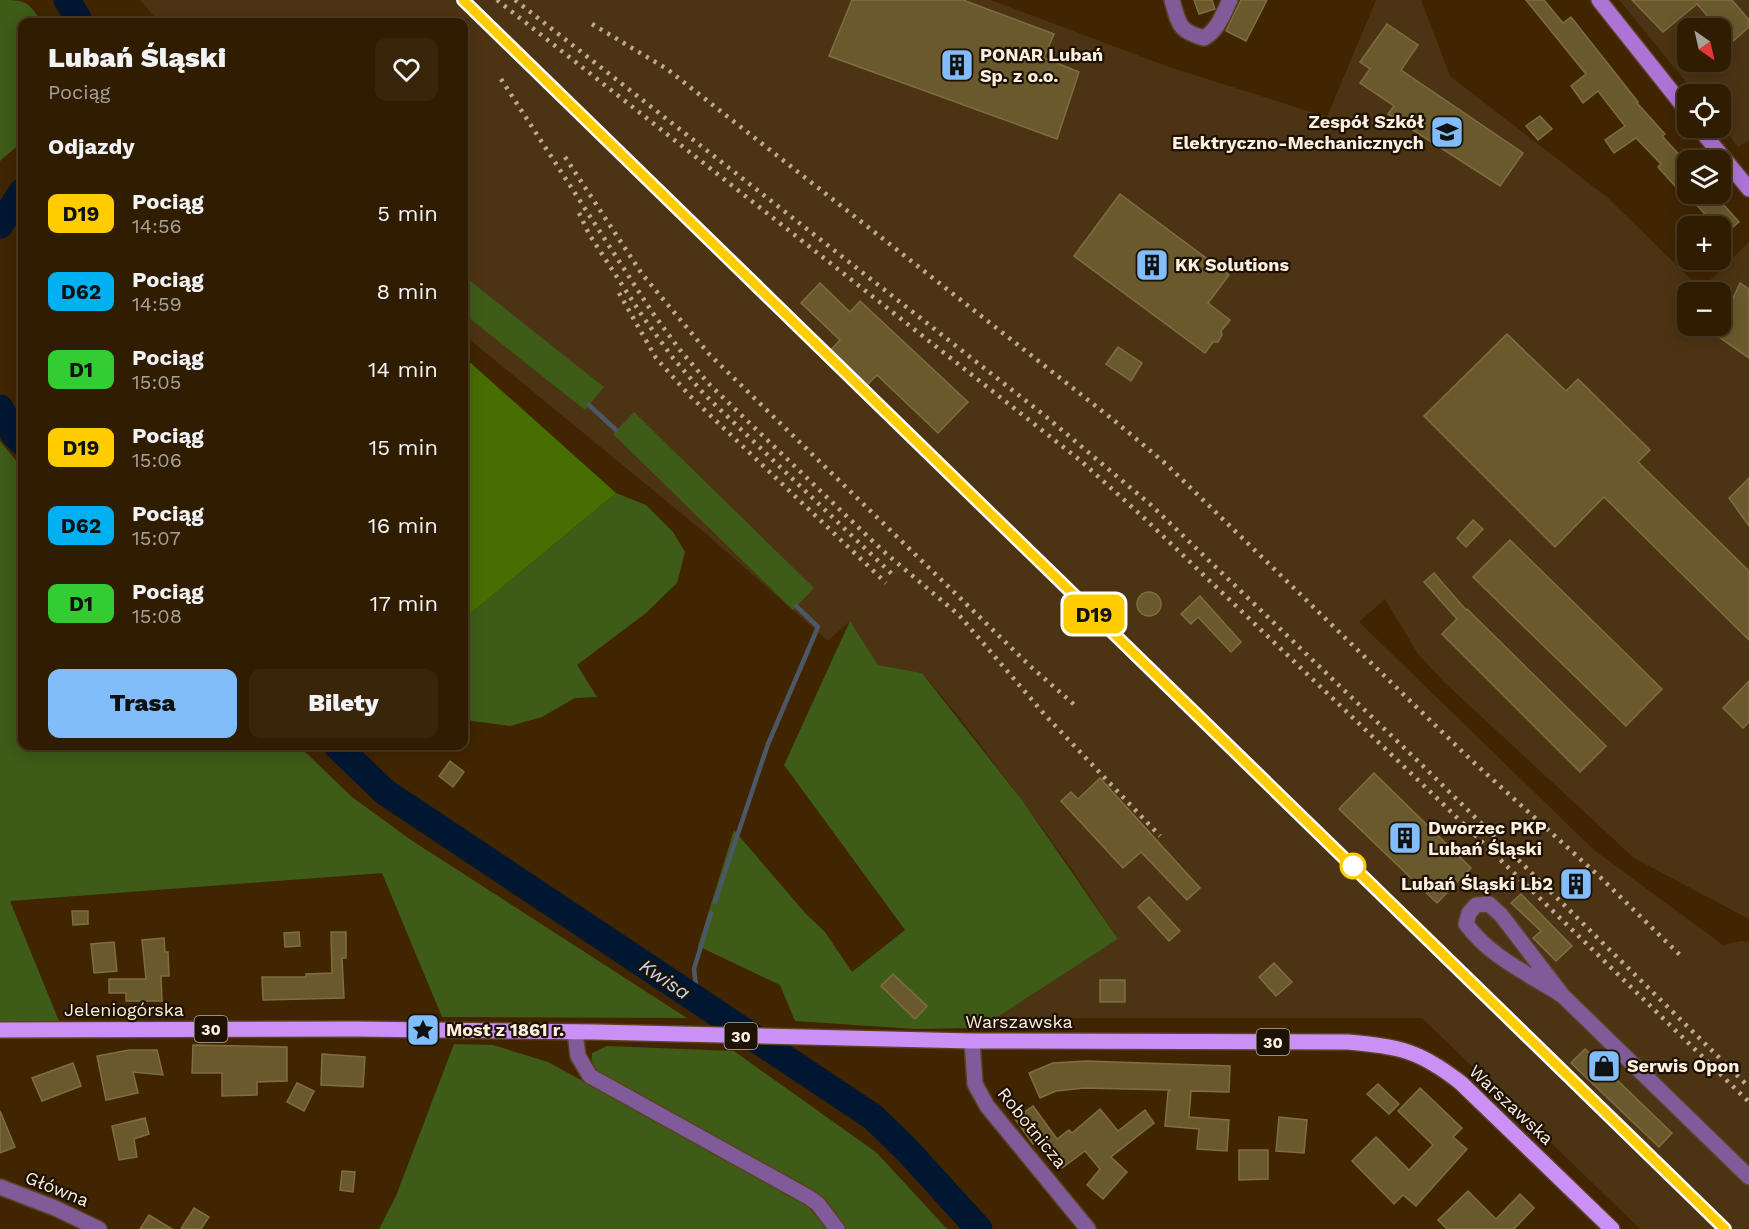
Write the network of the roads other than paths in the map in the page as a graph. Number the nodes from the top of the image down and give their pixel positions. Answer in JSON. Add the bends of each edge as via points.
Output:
{"nodes":[{"id":1,"x":1172,"y":0,"type":"edge"},
{"id":2,"x":1230,"y":0,"type":"edge"},
{"id":3,"x":1599,"y":0,"type":"edge"},
{"id":4,"x":1677,"y":98,"type":"edge"},
{"id":5,"x":1709,"y":138,"type":"edge"},
{"id":6,"x":1747,"y":181,"type":"edge"},
{"id":7,"x":1563,"y":996,"type":"junction"},
{"id":8,"x":356,"y":1029,"type":"joint"},
{"id":9,"x":0,"y":1030,"type":"edge"},
{"id":10,"x":575,"y":1032,"type":"junction"},
{"id":11,"x":972,"y":1041,"type":"junction"},
{"id":12,"x":1749,"y":1177,"type":"edge"},
{"id":13,"x":0,"y":1187,"type":"edge"},
{"id":14,"x":99,"y":1229,"type":"edge"},
{"id":15,"x":837,"y":1229,"type":"edge"},
{"id":16,"x":1088,"y":1229,"type":"edge"},
{"id":17,"x":1612,"y":1229,"type":"edge"}],
"edges":[{"from":1,"to":2,"type":"street","via":[[1179,24],[1187,34],[1204,38],[1212,34]]},
{"from":3,"to":4,"type":"main road"},
{"from":5,"to":6,"type":"main road"},
{"from":7,"to":7,"type":"street","via":[[1500,958],[1476,937],[1466,924],[1476,905],[1489,904],[1501,915]]},
{"from":7,"to":12,"type":"street"},
{"from":8,"to":9,"type":"main road","name":"Jeleniogórska","number":"30"},
{"from":8,"to":10,"type":"main road","name":"Warszawska","number":"30"},
{"from":10,"to":11,"type":"main road","name":"Warszawska","number":"30"},
{"from":10,"to":15,"type":"street","via":[[578,1056],[590,1076],[810,1198]]},
{"from":11,"to":16,"type":"street","name":"Robotnicza","via":[[975,1084],[987,1106]]},
{"from":11,"to":17,"type":"main road","name":"Warszawska","number":"30","via":[[1347,1042],[1415,1053],[1461,1083]]},
{"from":13,"to":14,"type":"street","name":"Główna"}]}
